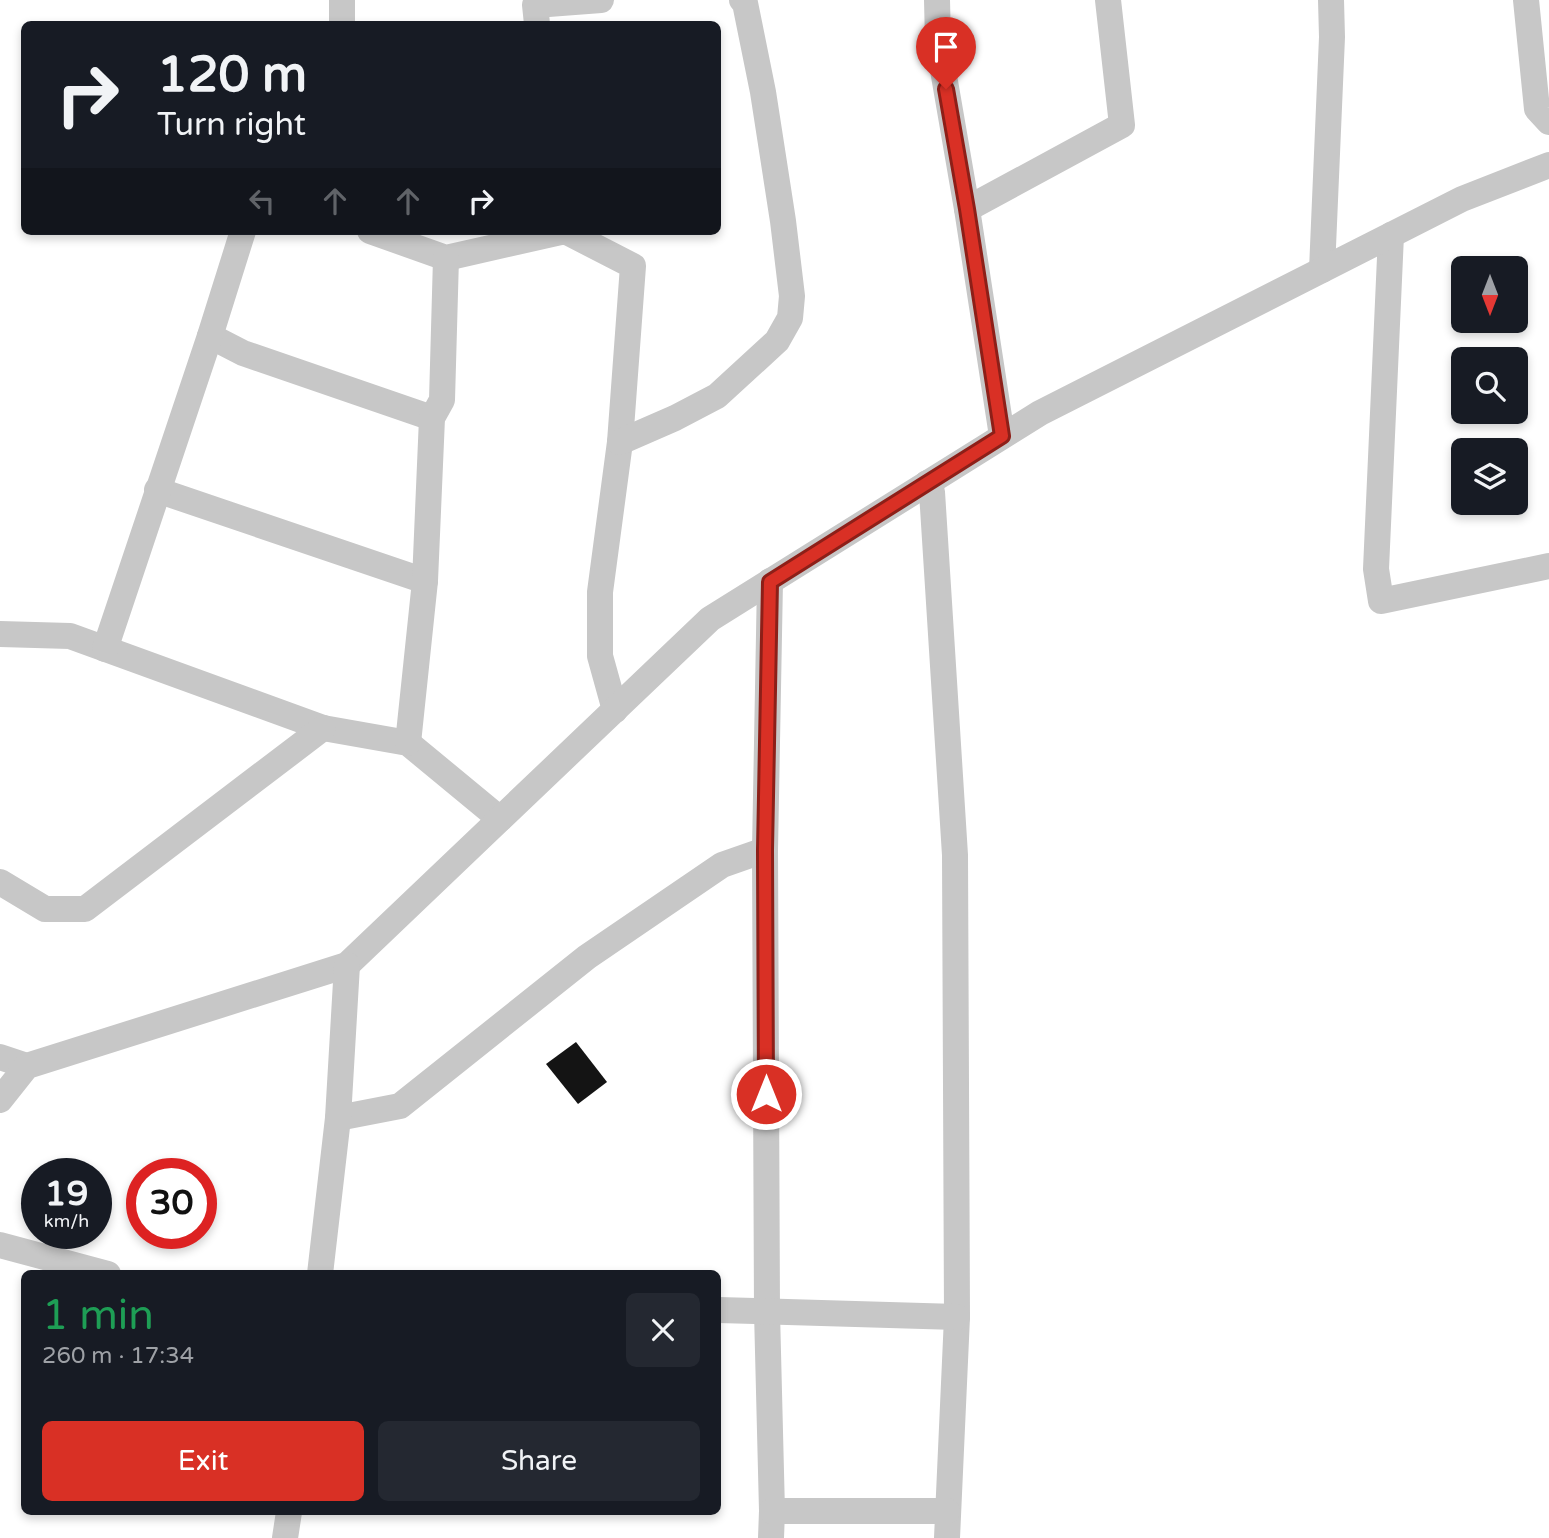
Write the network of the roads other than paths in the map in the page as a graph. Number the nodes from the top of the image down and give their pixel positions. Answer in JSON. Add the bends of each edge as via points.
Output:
{"nodes":[{"id":1,"x":342,"y":0,"type":"edge"},
{"id":2,"x":601,"y":0,"type":"edge"},
{"id":3,"x":742,"y":0,"type":"edge"},
{"id":4,"x":937,"y":0,"type":"edge"},
{"id":5,"x":1108,"y":0,"type":"edge"},
{"id":6,"x":1331,"y":0,"type":"edge"},
{"id":7,"x":1526,"y":0,"type":"edge"},
{"id":8,"x":342,"y":21,"type":"edge"},
{"id":9,"x":537,"y":21,"type":"edge"},
{"id":10,"x":1549,"y":122,"type":"edge"},
{"id":11,"x":1549,"y":164,"type":"edge"},
{"id":12,"x":967,"y":209,"type":"junction"},
{"id":13,"x":242,"y":235,"type":"edge"},
{"id":14,"x":382,"y":235,"type":"edge"},
{"id":15,"x":547,"y":235,"type":"edge"},
{"id":16,"x":573,"y":235,"type":"edge"},
{"id":17,"x":1391,"y":235,"type":"junction"},
{"id":18,"x":446,"y":258,"type":"junction"},
{"id":19,"x":1322,"y":270,"type":"junction"},
{"id":20,"x":210,"y":336,"type":"junction"},
{"id":21,"x":432,"y":418,"type":"junction"},
{"id":22,"x":1002,"y":436,"type":"junction"},
{"id":23,"x":620,"y":442,"type":"junction"},
{"id":24,"x":928,"y":483,"type":"junction"},
{"id":25,"x":157,"y":490,"type":"junction"},
{"id":26,"x":1549,"y":559,"type":"edge"},
{"id":27,"x":1549,"y":566,"type":"edge"},
{"id":28,"x":425,"y":582,"type":"junction"},
{"id":29,"x":770,"y":582,"type":"junction"},
{"id":30,"x":0,"y":634,"type":"edge"},
{"id":31,"x":105,"y":649,"type":"junction"},
{"id":32,"x":615,"y":710,"type":"junction"},
{"id":33,"x":323,"y":728,"type":"junction"},
{"id":34,"x":408,"y":743,"type":"junction"},
{"id":35,"x":500,"y":819,"type":"junction"},
{"id":36,"x":765,"y":850,"type":"junction"},
{"id":37,"x":0,"y":882,"type":"edge"},
{"id":38,"x":347,"y":965,"type":"junction"},
{"id":39,"x":0,"y":1056,"type":"edge"},
{"id":40,"x":27,"y":1066,"type":"junction"},
{"id":41,"x":0,"y":1100,"type":"edge"},
{"id":42,"x":338,"y":1118,"type":"junction"},
{"id":43,"x":0,"y":1245,"type":"edge"},
{"id":44,"x":93,"y":1270,"type":"edge"},
{"id":45,"x":320,"y":1270,"type":"edge"},
{"id":46,"x":721,"y":1310,"type":"edge"},
{"id":47,"x":767,"y":1312,"type":"junction"},
{"id":48,"x":957,"y":1317,"type":"junction"},
{"id":49,"x":772,"y":1511,"type":"junction"},
{"id":50,"x":947,"y":1511,"type":"junction"},
{"id":51,"x":289,"y":1515,"type":"edge"},
{"id":52,"x":285,"y":1538,"type":"edge"},
{"id":53,"x":771,"y":1538,"type":"edge"},
{"id":54,"x":947,"y":1538,"type":"edge"}],
"edges":[{"from":1,"to":8,"type":"street"},
{"from":2,"to":9,"type":"street","via":[[535,5]]},
{"from":3,"to":23,"type":"street","via":[[783,221],[792,296],[790,318],[778,341],[717,396]]},
{"from":4,"to":12,"type":"street","via":[[938,41]]},
{"from":5,"to":12,"type":"street","via":[[1122,125]]},
{"from":6,"to":19,"type":"street"},
{"from":7,"to":10,"type":"street","via":[[1537,110]]},
{"from":11,"to":17,"type":"street","via":[[1462,199]]},
{"from":12,"to":22,"type":"street"},
{"from":13,"to":20,"type":"street"},
{"from":14,"to":18,"type":"street"},
{"from":15,"to":18,"type":"street"},
{"from":16,"to":23,"type":"street","via":[[633,266]]},
{"from":17,"to":19,"type":"street"},
{"from":17,"to":27,"type":"street","via":[[1376,569],[1381,601]]},
{"from":18,"to":21,"type":"street","via":[[442,400]]},
{"from":19,"to":22,"type":"street"},
{"from":20,"to":21,"type":"street","via":[[243,353]]},
{"from":20,"to":25,"type":"street"},
{"from":21,"to":28,"type":"street"},
{"from":22,"to":24,"type":"street"},
{"from":23,"to":32,"type":"street","via":[[600,592],[600,656]]},
{"from":24,"to":29,"type":"street"},
{"from":24,"to":48,"type":"street","via":[[955,855]]},
{"from":25,"to":28,"type":"street"},
{"from":25,"to":31,"type":"street"},
{"from":26,"to":27,"type":"street"},
{"from":28,"to":34,"type":"street"},
{"from":29,"to":32,"type":"street","via":[[710,619]]},
{"from":29,"to":36,"type":"street"},
{"from":30,"to":31,"type":"street","via":[[70,636]]},
{"from":31,"to":33,"type":"street"},
{"from":32,"to":35,"type":"street"},
{"from":33,"to":34,"type":"street"},
{"from":33,"to":37,"type":"street","via":[[85,909],[45,909]]},
{"from":34,"to":35,"type":"street"},
{"from":35,"to":38,"type":"street"},
{"from":36,"to":42,"type":"street","via":[[722,865],[587,957],[400,1106]]},
{"from":36,"to":47,"type":"street"},
{"from":38,"to":40,"type":"street"},
{"from":38,"to":42,"type":"street"},
{"from":39,"to":40,"type":"street"},
{"from":40,"to":41,"type":"street"},
{"from":42,"to":45,"type":"street"},
{"from":43,"to":44,"type":"street"},
{"from":46,"to":47,"type":"street"},
{"from":47,"to":48,"type":"street"},
{"from":47,"to":49,"type":"street"},
{"from":48,"to":50,"type":"street"},
{"from":49,"to":50,"type":"street"},
{"from":49,"to":53,"type":"street"},
{"from":50,"to":54,"type":"street"},
{"from":51,"to":52,"type":"street"}]}
